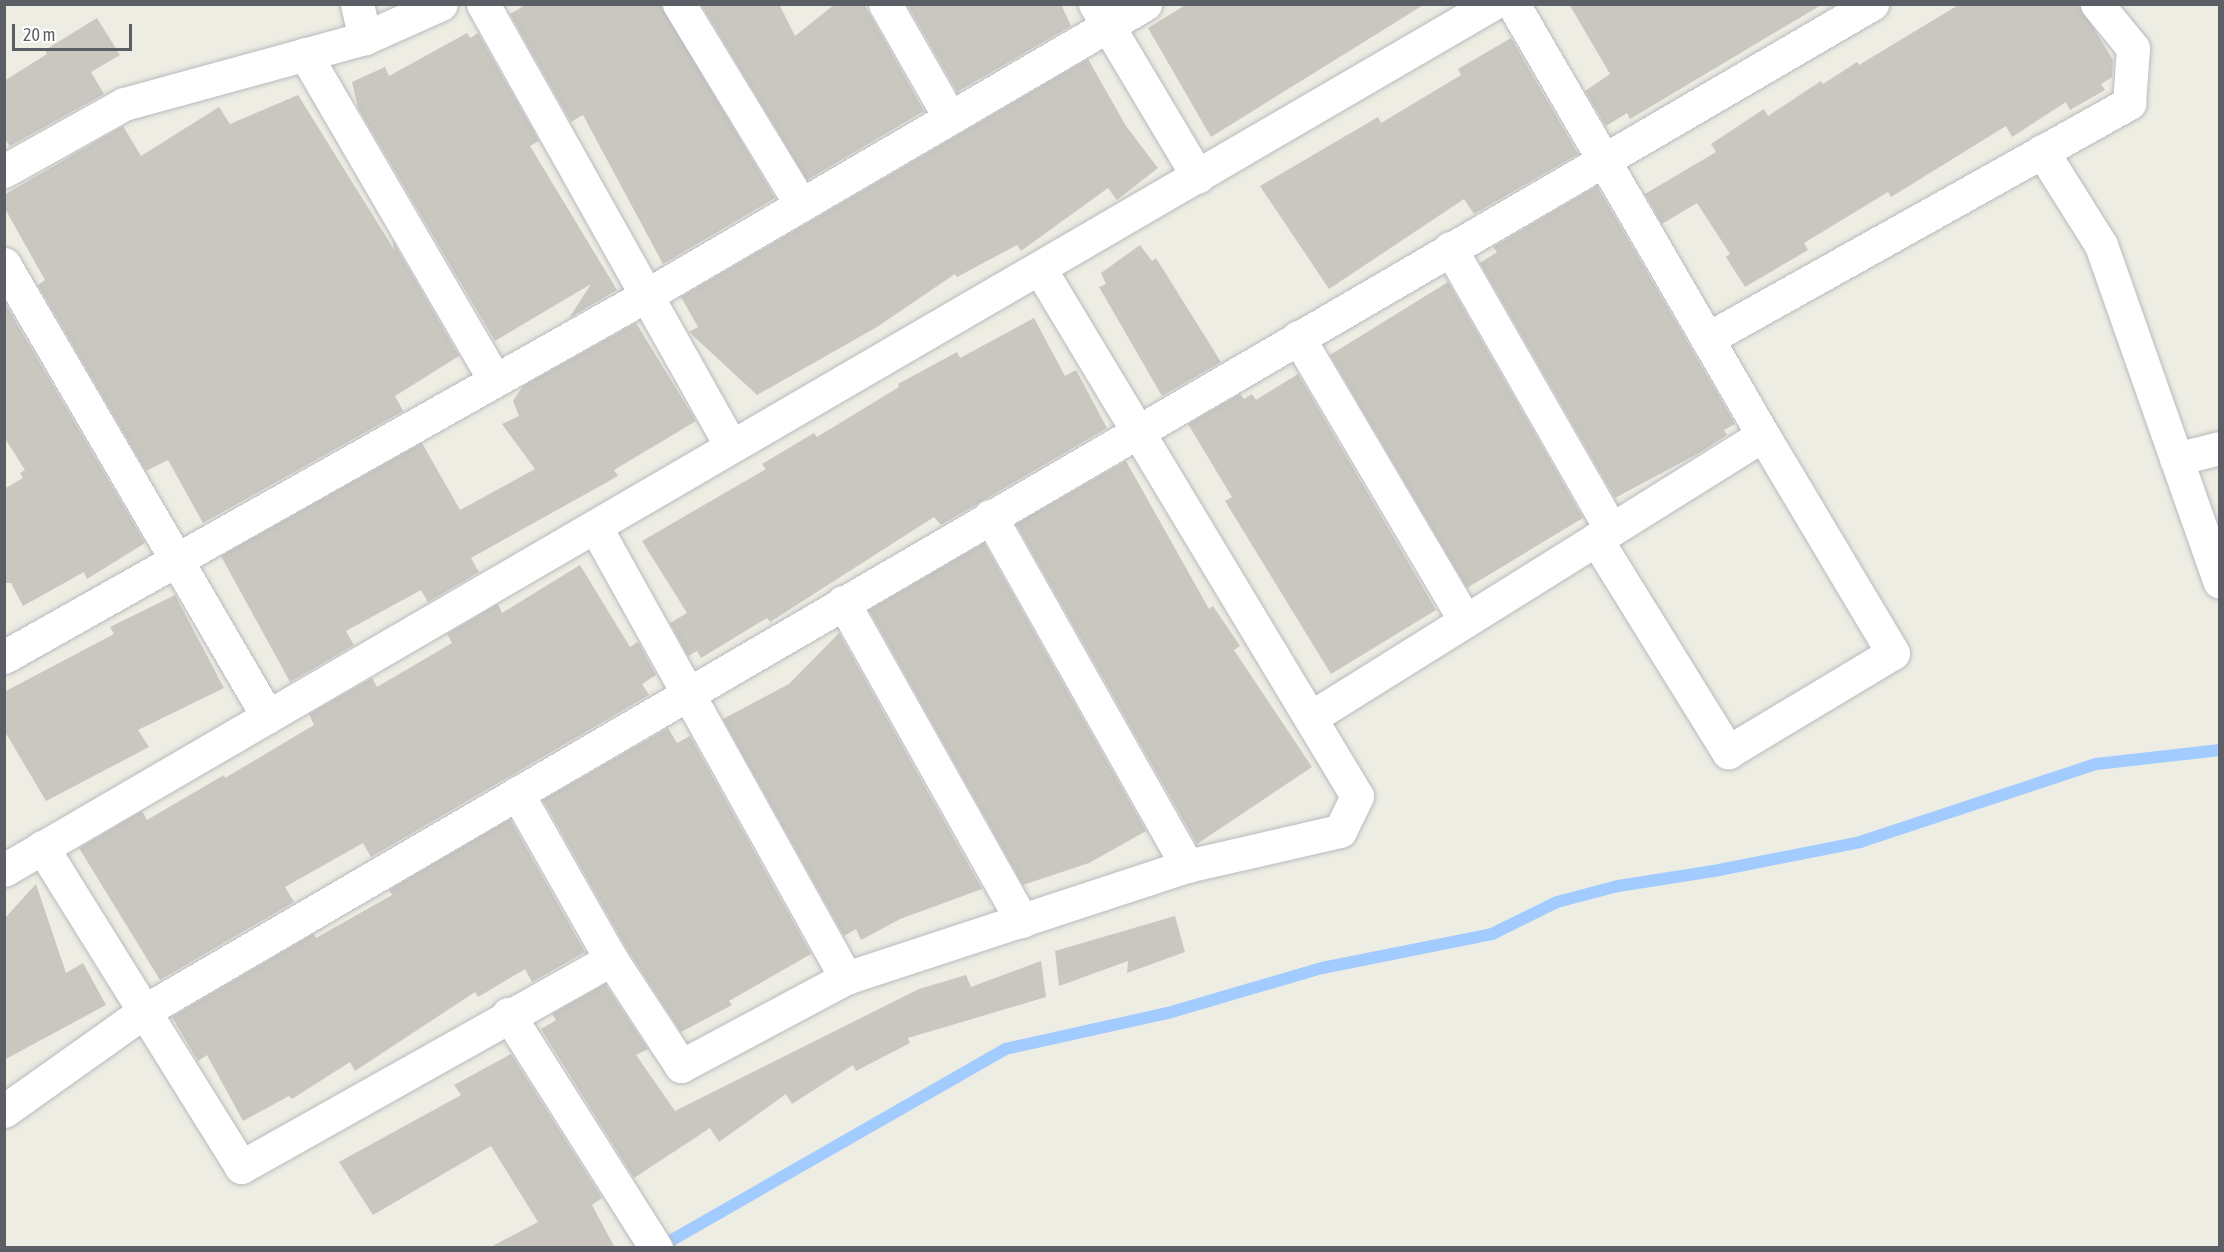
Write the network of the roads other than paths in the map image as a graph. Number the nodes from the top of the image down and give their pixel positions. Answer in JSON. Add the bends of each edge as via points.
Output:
{"nodes":[{"id":1,"x":357,"y":4,"type":"edge"},
{"id":2,"x":441,"y":4,"type":"edge"},
{"id":3,"x":483,"y":4,"type":"edge"},
{"id":4,"x":679,"y":4,"type":"edge"},
{"id":5,"x":885,"y":4,"type":"edge"},
{"id":6,"x":1145,"y":4,"type":"edge"},
{"id":7,"x":1492,"y":4,"type":"edge"},
{"id":8,"x":1513,"y":4,"type":"edge"},
{"id":9,"x":1872,"y":4,"type":"edge"},
{"id":10,"x":2097,"y":4,"type":"edge"},
{"id":11,"x":1101,"y":15,"type":"edge"},
{"id":12,"x":365,"y":38,"type":"junction"},
{"id":13,"x":305,"y":54,"type":"junction"},
{"id":14,"x":950,"y":118,"type":"junction"},
{"id":15,"x":2042,"y":151,"type":"junction"},
{"id":16,"x":1602,"y":159,"type":"junction"},
{"id":17,"x":4,"y":171,"type":"edge"},
{"id":18,"x":1198,"y":177,"type":"junction"},
{"id":19,"x":801,"y":205,"type":"junction"},
{"id":20,"x":1450,"y":248,"type":"junction"},
{"id":21,"x":4,"y":264,"type":"edge"},
{"id":22,"x":1040,"y":269,"type":"junction"},
{"id":23,"x":646,"y":295,"type":"junction"},
{"id":24,"x":1298,"y":337,"type":"junction"},
{"id":25,"x":1707,"y":339,"type":"junction"},
{"id":26,"x":495,"y":380,"type":"junction"},
{"id":27,"x":1137,"y":431,"type":"junction"},
{"id":28,"x":1763,"y":435,"type":"junction"},
{"id":29,"x":731,"y":446,"type":"junction"},
{"id":30,"x":2220,"y":448,"type":"edge"},
{"id":31,"x":2176,"y":459,"type":"junction"},
{"id":32,"x":990,"y":516,"type":"junction"},
{"id":33,"x":596,"y":528,"type":"junction"},
{"id":34,"x":1604,"y":534,"type":"junction"},
{"id":35,"x":176,"y":557,"type":"junction"},
{"id":36,"x":2220,"y":582,"type":"edge"},
{"id":37,"x":843,"y":602,"type":"junction"},
{"id":38,"x":1465,"y":621,"type":"junction"},
{"id":39,"x":4,"y":657,"type":"edge"},
{"id":40,"x":688,"y":693,"type":"junction"},
{"id":41,"x":268,"y":717,"type":"junction"},
{"id":42,"x":1310,"y":718,"type":"junction"},
{"id":43,"x":517,"y":793,"type":"junction"},
{"id":44,"x":42,"y":848,"type":"junction"},
{"id":45,"x":1187,"y":866,"type":"junction"},
{"id":46,"x":4,"y":870,"type":"edge"},
{"id":47,"x":1022,"y":921,"type":"junction"},
{"id":48,"x":611,"y":959,"type":"junction"},
{"id":49,"x":846,"y":978,"type":"junction"},
{"id":50,"x":146,"y":1010,"type":"junction"},
{"id":51,"x":508,"y":1014,"type":"junction"},
{"id":52,"x":4,"y":1111,"type":"edge"},
{"id":53,"x":656,"y":1248,"type":"edge"}],
"edges":[{"from":1,"to":12,"type":"street"},
{"from":2,"to":12,"type":"street"},
{"from":3,"to":23,"type":"street"},
{"from":4,"to":19,"type":"street"},
{"from":5,"to":14,"type":"street"},
{"from":6,"to":11,"type":"street"},
{"from":7,"to":18,"type":"street"},
{"from":8,"to":16,"type":"street"},
{"from":9,"to":16,"type":"street"},
{"from":10,"to":15,"type":"street","via":[[2133,48],[2130,103]]},
{"from":11,"to":14,"type":"street"},
{"from":11,"to":18,"type":"street"},
{"from":12,"to":13,"type":"street"},
{"from":13,"to":17,"type":"street","via":[[124,104]]},
{"from":13,"to":26,"type":"street"},
{"from":14,"to":19,"type":"street"},
{"from":15,"to":25,"type":"street"},
{"from":15,"to":31,"type":"street","via":[[2101,245]]},
{"from":16,"to":20,"type":"street"},
{"from":16,"to":25,"type":"street"},
{"from":18,"to":22,"type":"street"},
{"from":19,"to":23,"type":"street"},
{"from":20,"to":24,"type":"street"},
{"from":20,"to":34,"type":"street"},
{"from":21,"to":35,"type":"street"},
{"from":22,"to":27,"type":"street"},
{"from":22,"to":29,"type":"street"},
{"from":23,"to":26,"type":"street"},
{"from":23,"to":29,"type":"street"},
{"from":24,"to":27,"type":"street"},
{"from":24,"to":38,"type":"street"},
{"from":25,"to":28,"type":"street"},
{"from":26,"to":35,"type":"street"},
{"from":27,"to":32,"type":"street"},
{"from":27,"to":42,"type":"street"},
{"from":28,"to":34,"type":"street"},
{"from":28,"to":34,"type":"street","via":[[1893,652],[1728,752]]},
{"from":29,"to":33,"type":"street"},
{"from":30,"to":31,"type":"street"},
{"from":31,"to":36,"type":"street"},
{"from":32,"to":37,"type":"street"},
{"from":32,"to":45,"type":"street"},
{"from":33,"to":40,"type":"street"},
{"from":33,"to":41,"type":"street"},
{"from":34,"to":38,"type":"street"},
{"from":35,"to":39,"type":"street"},
{"from":35,"to":41,"type":"street"},
{"from":37,"to":40,"type":"street"},
{"from":37,"to":47,"type":"street"},
{"from":38,"to":42,"type":"street"},
{"from":40,"to":43,"type":"street"},
{"from":40,"to":49,"type":"street"},
{"from":41,"to":44,"type":"street"},
{"from":42,"to":45,"type":"street","via":[[1357,796],[1340,831]]},
{"from":43,"to":48,"type":"street"},
{"from":43,"to":50,"type":"street"},
{"from":44,"to":46,"type":"street"},
{"from":44,"to":50,"type":"street"},
{"from":45,"to":47,"type":"street"},
{"from":47,"to":49,"type":"street"},
{"from":48,"to":49,"type":"street","via":[[681,1066]]},
{"from":48,"to":51,"type":"street"},
{"from":50,"to":51,"type":"street","via":[[241,1167]]},
{"from":50,"to":52,"type":"street"},
{"from":51,"to":53,"type":"street"}]}
